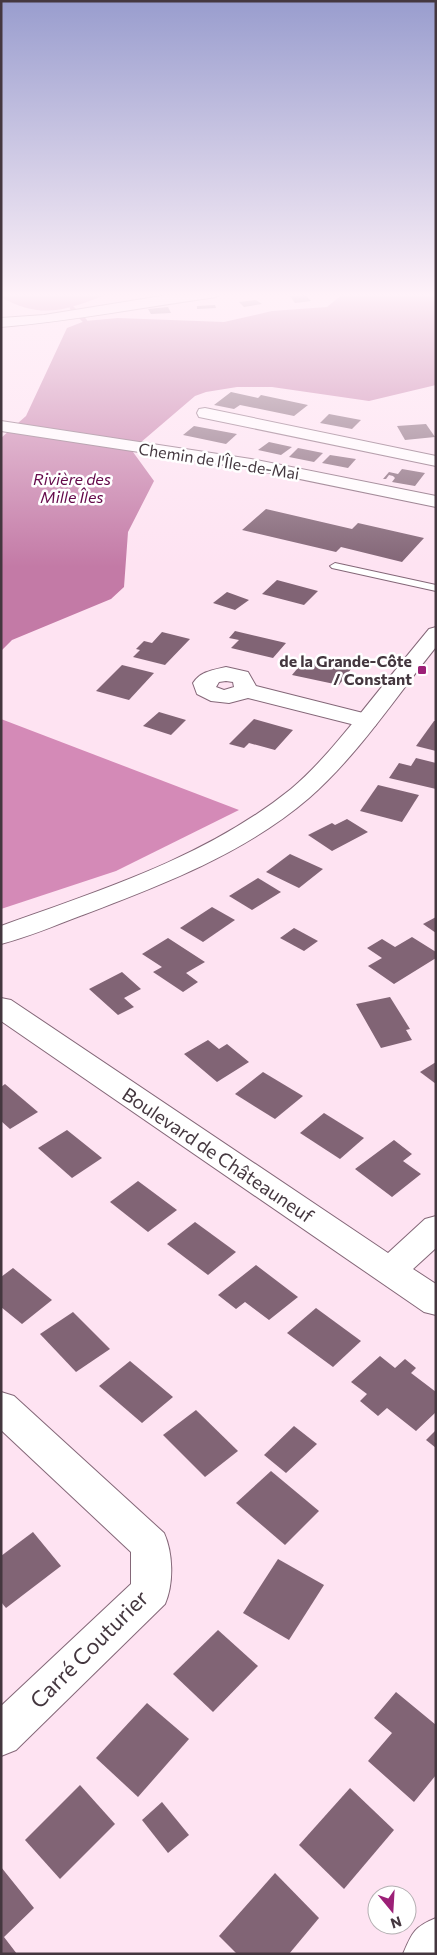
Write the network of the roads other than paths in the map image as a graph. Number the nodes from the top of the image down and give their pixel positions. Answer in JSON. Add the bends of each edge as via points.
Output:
{"nodes":[{"id":1,"x":205,"y":413,"type":"dead end"},
{"id":2,"x":1,"y":426,"type":"edge"},
{"id":3,"x":436,"y":462,"type":"edge"},
{"id":4,"x":435,"y":501,"type":"edge"},
{"id":5,"x":335,"y":566,"type":"dead end"},
{"id":6,"x":436,"y":588,"type":"edge"},
{"id":7,"x":432,"y":646,"type":"edge"},
{"id":8,"x":244,"y":690,"type":"dead end"},
{"id":9,"x":367,"y":720,"type":"junction"},
{"id":10,"x":1,"y":936,"type":"edge"},
{"id":11,"x":1,"y":1007,"type":"edge"},
{"id":12,"x":436,"y":1228,"type":"edge"},
{"id":13,"x":390,"y":1271,"type":"junction"},
{"id":14,"x":436,"y":1302,"type":"edge"},
{"id":15,"x":1,"y":1407,"type":"edge"},
{"id":16,"x":1,"y":1735,"type":"edge"},
{"id":17,"x":436,"y":1941,"type":"edge"},
{"id":18,"x":426,"y":1954,"type":"edge"}],
"edges":[{"from":1,"to":3,"type":"street"},
{"from":2,"to":4,"type":"street","name":"Chemin de l'Île-de-Mai","via":[[259,466]]},
{"from":5,"to":6,"type":"lane"},
{"from":7,"to":9,"type":"street"},
{"from":8,"to":9,"type":"street"},
{"from":9,"to":10,"type":"street","via":[[319,777],[248,830],[161,874]]},
{"from":11,"to":13,"type":"street","name":"Boulevard de Châteauneuf"},
{"from":12,"to":13,"type":"street"},
{"from":13,"to":14,"type":"street","name":"Boulevard de Châteauneuf"},
{"from":15,"to":16,"type":"street","name":"Carré Couturier","via":[[150,1545],[152,1591]]},
{"from":17,"to":18,"type":"street"}]}
